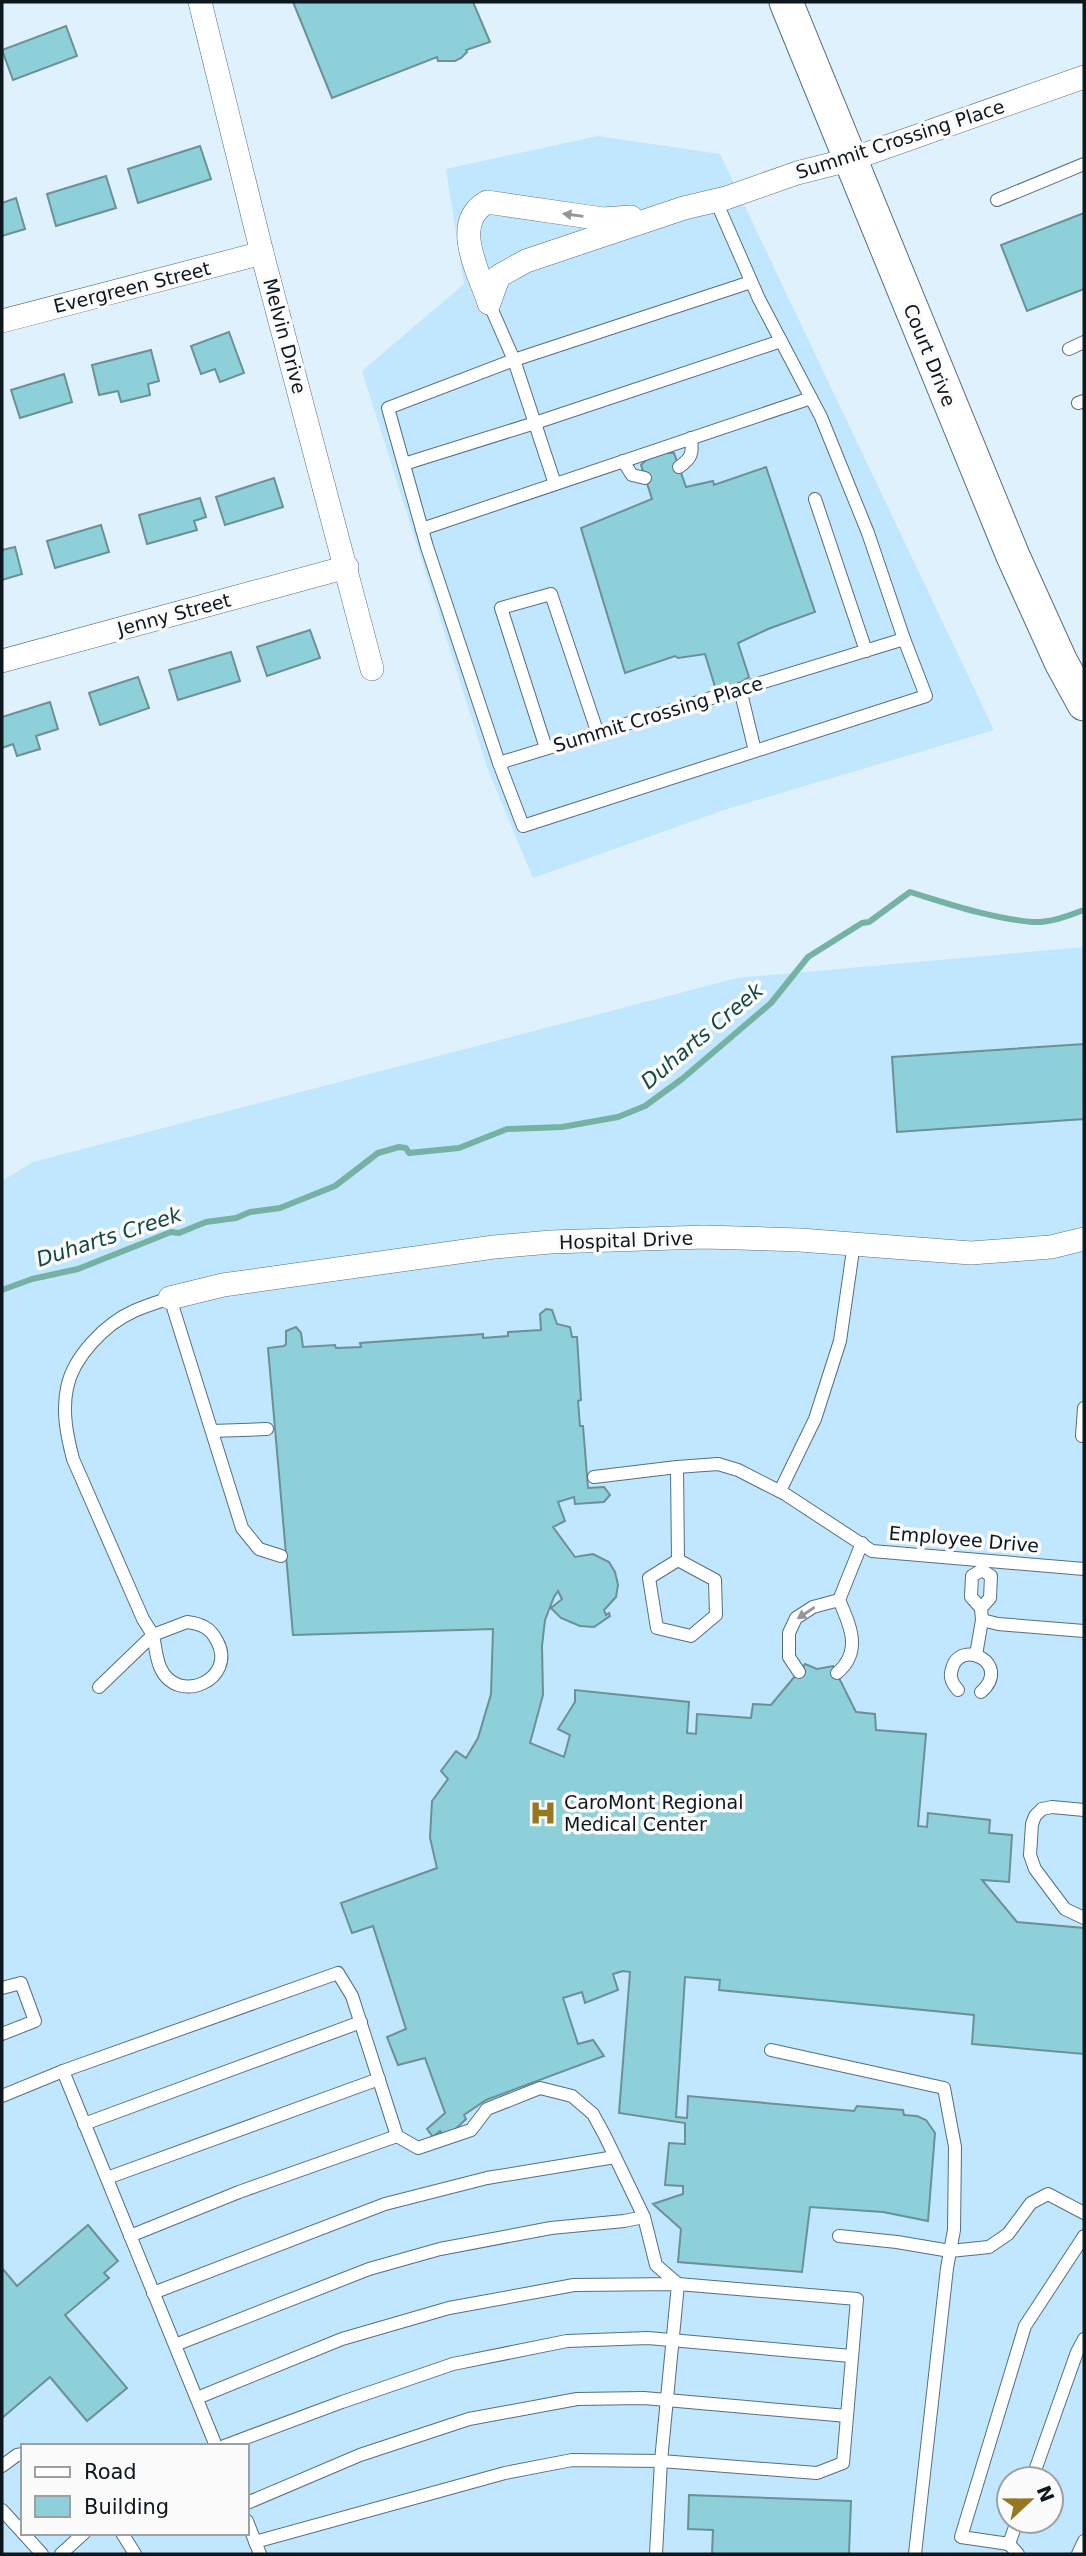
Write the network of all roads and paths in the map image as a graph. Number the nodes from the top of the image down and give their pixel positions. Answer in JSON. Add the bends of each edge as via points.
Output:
{"nodes":[{"id":1,"x":201,"y":2,"type":"edge"},
{"id":2,"x":786,"y":2,"type":"edge"},
{"id":3,"x":1084,"y":77,"type":"edge"},
{"id":4,"x":852,"y":159,"type":"junction"},
{"id":5,"x":1084,"y":164,"type":"edge"},
{"id":6,"x":997,"y":200,"type":"dead end"},
{"id":7,"x":716,"y":201,"type":"junction"},
{"id":8,"x":665,"y":215,"type":"junction"},
{"id":9,"x":262,"y":253,"type":"junction"},
{"id":10,"x":751,"y":282,"type":"junction"},
{"id":11,"x":489,"y":303,"type":"junction"},
{"id":12,"x":2,"y":321,"type":"edge"},
{"id":13,"x":781,"y":341,"type":"junction"},
{"id":14,"x":1084,"y":342,"type":"edge"},
{"id":15,"x":1069,"y":349,"type":"dead end"},
{"id":16,"x":514,"y":360,"type":"junction"},
{"id":17,"x":811,"y":398,"type":"junction"},
{"id":18,"x":535,"y":423,"type":"junction"},
{"id":19,"x":691,"y":438,"type":"junction"},
{"id":20,"x":623,"y":461,"type":"junction"},
{"id":21,"x":404,"y":464,"type":"junction"},
{"id":22,"x":679,"y":467,"type":"dead end"},
{"id":23,"x":645,"y":478,"type":"dead end"},
{"id":24,"x":555,"y":484,"type":"junction"},
{"id":25,"x":815,"y":499,"type":"dead end"},
{"id":26,"x":422,"y":529,"type":"junction"},
{"id":27,"x":347,"y":567,"type":"junction"},
{"id":28,"x":904,"y":639,"type":"junction"},
{"id":29,"x":866,"y":651,"type":"junction"},
{"id":30,"x":2,"y":661,"type":"edge"},
{"id":31,"x":372,"y":669,"type":"dead end"},
{"id":32,"x":740,"y":689,"type":"junction"},
{"id":33,"x":1084,"y":704,"type":"edge"},
{"id":34,"x":598,"y":734,"type":"junction"},
{"id":35,"x":546,"y":748,"type":"junction"},
{"id":36,"x":755,"y":751,"type":"junction"},
{"id":37,"x":499,"y":763,"type":"junction"},
{"id":38,"x":1084,"y":1239,"type":"edge"},
{"id":39,"x":854,"y":1243,"type":"junction"},
{"id":40,"x":170,"y":1298,"type":"junction"},
{"id":41,"x":1084,"y":1408,"type":"edge"},
{"id":42,"x":267,"y":1429,"type":"dead end"},
{"id":43,"x":212,"y":1431,"type":"junction"},
{"id":44,"x":1083,"y":1436,"type":"edge"},
{"id":45,"x":677,"y":1467,"type":"junction"},
{"id":46,"x":594,"y":1477,"type":"dead end"},
{"id":47,"x":780,"y":1491,"type":"junction"},
{"id":48,"x":862,"y":1543,"type":"junction"},
{"id":49,"x":281,"y":1556,"type":"dead end"},
{"id":50,"x":678,"y":1560,"type":"junction"},
{"id":51,"x":982,"y":1565,"type":"junction"},
{"id":52,"x":1084,"y":1569,"type":"edge"},
{"id":53,"x":839,"y":1600,"type":"junction"},
{"id":54,"x":981,"y":1614,"type":"junction"},
{"id":55,"x":1084,"y":1631,"type":"edge"},
{"id":56,"x":153,"y":1635,"type":"junction"},
{"id":57,"x":976,"y":1655,"type":"junction"},
{"id":58,"x":799,"y":1672,"type":"dead end"},
{"id":59,"x":837,"y":1673,"type":"dead end"},
{"id":60,"x":99,"y":1686,"type":"dead end"},
{"id":61,"x":958,"y":1690,"type":"dead end"},
{"id":62,"x":981,"y":1692,"type":"dead end"},
{"id":63,"x":1084,"y":1810,"type":"edge"},
{"id":64,"x":1084,"y":1917,"type":"edge"},
{"id":65,"x":2,"y":1988,"type":"edge"},
{"id":66,"x":361,"y":2022,"type":"junction"},
{"id":67,"x":2,"y":2034,"type":"edge"},
{"id":68,"x":771,"y":2050,"type":"dead end"},
{"id":69,"x":63,"y":2071,"type":"junction"},
{"id":70,"x":379,"y":2079,"type":"junction"},
{"id":71,"x":2,"y":2096,"type":"edge"},
{"id":72,"x":84,"y":2124,"type":"junction"},
{"id":73,"x":397,"y":2136,"type":"junction"},
{"id":74,"x":615,"y":2157,"type":"junction"},
{"id":75,"x":107,"y":2178,"type":"junction"},
{"id":76,"x":1084,"y":2213,"type":"edge"},
{"id":77,"x":644,"y":2217,"type":"junction"},
{"id":78,"x":130,"y":2236,"type":"junction"},
{"id":79,"x":839,"y":2236,"type":"dead end"},
{"id":80,"x":1084,"y":2236,"type":"edge"},
{"id":81,"x":950,"y":2251,"type":"junction"},
{"id":82,"x":678,"y":2284,"type":"junction"},
{"id":83,"x":153,"y":2292,"type":"junction"},
{"id":84,"x":1084,"y":2339,"type":"edge"},
{"id":85,"x":673,"y":2340,"type":"junction"},
{"id":86,"x":175,"y":2345,"type":"junction"},
{"id":87,"x":851,"y":2357,"type":"junction"},
{"id":88,"x":197,"y":2398,"type":"junction"},
{"id":89,"x":668,"y":2400,"type":"junction"},
{"id":90,"x":847,"y":2416,"type":"junction"},
{"id":91,"x":215,"y":2444,"type":"edge"},
{"id":92,"x":230,"y":2444,"type":"edge"},
{"id":93,"x":21,"y":2454,"type":"edge"},
{"id":94,"x":661,"y":2461,"type":"junction"},
{"id":95,"x":1037,"y":2465,"type":"edge"},
{"id":96,"x":2,"y":2466,"type":"edge"},
{"id":97,"x":248,"y":2503,"type":"edge"},
{"id":98,"x":2,"y":2510,"type":"edge"},
{"id":99,"x":248,"y":2524,"type":"edge"},
{"id":100,"x":21,"y":2531,"type":"edge"},
{"id":101,"x":25,"y":2535,"type":"edge"},
{"id":102,"x":83,"y":2535,"type":"edge"},
{"id":103,"x":122,"y":2535,"type":"edge"},
{"id":104,"x":1012,"y":2535,"type":"edge"},
{"id":105,"x":1084,"y":2541,"type":"edge"},
{"id":106,"x":1009,"y":2544,"type":"junction"},
{"id":107,"x":257,"y":2548,"type":"edge"},
{"id":108,"x":42,"y":2554,"type":"edge"},
{"id":109,"x":61,"y":2554,"type":"edge"},
{"id":110,"x":135,"y":2554,"type":"edge"},
{"id":111,"x":656,"y":2554,"type":"edge"},
{"id":112,"x":915,"y":2554,"type":"edge"},
{"id":113,"x":1018,"y":2554,"type":"edge"},
{"id":114,"x":1078,"y":2554,"type":"edge"}],
"edges":[{"from":1,"to":9,"type":"street","name":"Melvin Drive"},
{"from":2,"to":4,"type":"street","name":"Court Drive"},
{"from":3,"to":4,"type":"street","name":"Summit Crossing Place"},
{"from":4,"to":7,"type":"street","name":"Summit Crossing Place"},
{"from":4,"to":33,"type":"street","name":"Court Drive","via":[[1013,556]]},
{"from":5,"to":6,"type":"lane"},
{"from":7,"to":8,"type":"street","name":"Summit Crossing Place"},
{"from":7,"to":10,"type":"lane"},
{"from":8,"to":11,"type":"street","name":"Summit Crossing Place","via":[[526,261],[499,276]]},
{"from":8,"to":11,"type":"street","name":"Summit Crossing Place","one_way":true,"via":[[603,219],[488,202],[476,208],[468,231]]},
{"from":9,"to":12,"type":"street","name":"Evergreen Street"},
{"from":9,"to":27,"type":"street","name":"Melvin Drive"},
{"from":10,"to":13,"type":"lane"},
{"from":10,"to":16,"type":"lane"},
{"from":11,"to":16,"type":"lane","name":"Summit Crossing Place"},
{"from":13,"to":17,"type":"lane"},
{"from":13,"to":18,"type":"lane"},
{"from":14,"to":15,"type":"lane"},
{"from":16,"to":18,"type":"lane","name":"Summit Crossing Place"},
{"from":16,"to":21,"type":"lane","via":[[388,408]]},
{"from":17,"to":19,"type":"lane"},
{"from":17,"to":28,"type":"lane","via":[[868,533]]},
{"from":18,"to":21,"type":"lane"},
{"from":18,"to":24,"type":"lane","name":"Summit Crossing Place"},
{"from":19,"to":20,"type":"lane"},
{"from":19,"to":22,"type":"lane","via":[[693,453]]},
{"from":20,"to":23,"type":"lane","via":[[632,475]]},
{"from":20,"to":24,"type":"lane"},
{"from":21,"to":26,"type":"lane"},
{"from":24,"to":26,"type":"lane"},
{"from":25,"to":29,"type":"lane"},
{"from":26,"to":37,"type":"lane"},
{"from":27,"to":30,"type":"street","name":"Jenny Street"},
{"from":27,"to":31,"type":"street","name":"Melvin Drive"},
{"from":28,"to":29,"type":"lane","name":"Summit Crossing Place"},
{"from":28,"to":36,"type":"lane","via":[[926,696]]},
{"from":29,"to":32,"type":"lane","name":"Summit Crossing Place"},
{"from":32,"to":34,"type":"lane","name":"Summit Crossing Place"},
{"from":32,"to":36,"type":"lane"},
{"from":34,"to":35,"type":"lane","name":"Summit Crossing Place"},
{"from":34,"to":35,"type":"lane","via":[[551,594],[501,608]]},
{"from":35,"to":37,"type":"lane","name":"Summit Crossing Place"},
{"from":36,"to":37,"type":"lane","via":[[523,826]]},
{"from":38,"to":39,"type":"street","name":"Hospital Drive","via":[[1051,1247],[971,1253]]},
{"from":39,"to":40,"type":"street","name":"Hospital Drive","via":[[705,1237],[494,1247],[223,1285]]},
{"from":39,"to":47,"type":"lane","via":[[840,1341],[815,1419]]},
{"from":40,"to":43,"type":"lane"},
{"from":40,"to":56,"type":"lane","via":[[132,1312],[93,1342],[67,1386],[65,1409],[73,1459]]},
{"from":41,"to":44,"type":"lane"},
{"from":42,"to":43,"type":"lane"},
{"from":43,"to":49,"type":"lane","via":[[242,1528],[259,1549]]},
{"from":45,"to":46,"type":"lane","name":"Employee Drive"},
{"from":45,"to":47,"type":"lane","name":"Employee Drive","via":[[718,1464]]},
{"from":45,"to":50,"type":"lane"},
{"from":47,"to":48,"type":"lane","name":"Employee Drive"},
{"from":48,"to":51,"type":"lane","name":"Employee Drive","via":[[872,1551]]},
{"from":48,"to":53,"type":"lane"},
{"from":50,"to":50,"type":"lane","via":[[715,1580],[716,1615],[691,1636],[657,1628],[649,1578]]},
{"from":51,"to":52,"type":"lane","name":"Employee Drive"},
{"from":51,"to":54,"type":"lane","via":[[991,1576],[990,1598]]},
{"from":51,"to":54,"type":"lane","via":[[972,1576],[971,1597]]},
{"from":53,"to":58,"type":"lane","one_way":true,"via":[[813,1607],[796,1618],[789,1633],[789,1657]]},
{"from":53,"to":59,"type":"lane","via":[[853,1640],[852,1654]]},
{"from":54,"to":55,"type":"lane","via":[[998,1624]]},
{"from":54,"to":57,"type":"lane"},
{"from":56,"to":56,"type":"lane","via":[[187,1622],[209,1629],[220,1647],[222,1661],[217,1674],[195,1688],[167,1679]]},
{"from":56,"to":60,"type":"lane"},
{"from":57,"to":61,"type":"lane","via":[[963,1656],[953,1665],[951,1678]]},
{"from":57,"to":62,"type":"lane","via":[[987,1662],[991,1674]]},
{"from":63,"to":64,"type":"lane","via":[[1042,1809],[1032,1824],[1030,1855],[1065,1909]]},
{"from":65,"to":67,"type":"lane","via":[[20,1983],[35,2021]]},
{"from":66,"to":69,"type":"lane","via":[[338,1973]]},
{"from":66,"to":70,"type":"lane"},
{"from":66,"to":72,"type":"lane"},
{"from":68,"to":81,"type":"lane","via":[[944,2088],[955,2147]]},
{"from":69,"to":71,"type":"lane"},
{"from":69,"to":72,"type":"lane"},
{"from":70,"to":73,"type":"lane"},
{"from":70,"to":75,"type":"lane"},
{"from":72,"to":75,"type":"lane"},
{"from":73,"to":74,"type":"lane","via":[[418,2148],[471,2130],[487,2109],[540,2088],[572,2096],[593,2114]]},
{"from":73,"to":78,"type":"lane"},
{"from":74,"to":77,"type":"lane"},
{"from":74,"to":83,"type":"lane","via":[[487,2178],[385,2204]]},
{"from":75,"to":78,"type":"lane"},
{"from":76,"to":81,"type":"lane","via":[[1048,2194],[1031,2203],[1008,2234],[989,2247]]},
{"from":77,"to":82,"type":"lane","via":[[656,2265]]},
{"from":77,"to":86,"type":"lane","via":[[551,2228],[440,2249],[369,2269]]},
{"from":78,"to":83,"type":"lane"},
{"from":79,"to":81,"type":"lane"},
{"from":80,"to":106,"type":"lane","via":[[1025,2326],[961,2537]]},
{"from":81,"to":112,"type":"lane"},
{"from":82,"to":85,"type":"lane"},
{"from":82,"to":87,"type":"lane","via":[[857,2299]]},
{"from":82,"to":88,"type":"lane","via":[[574,2285],[449,2308],[342,2339]]},
{"from":83,"to":86,"type":"lane"},
{"from":84,"to":95,"type":"lane"},
{"from":85,"to":87,"type":"lane"},
{"from":85,"to":89,"type":"lane"},
{"from":85,"to":92,"type":"lane","via":[[567,2341],[453,2364]]},
{"from":86,"to":88,"type":"lane"},
{"from":87,"to":90,"type":"lane"},
{"from":88,"to":91,"type":"lane"},
{"from":89,"to":90,"type":"lane"},
{"from":89,"to":94,"type":"lane"},
{"from":89,"to":97,"type":"lane","via":[[577,2399],[469,2419],[360,2455]]},
{"from":90,"to":94,"type":"lane","via":[[843,2463],[817,2473]]},
{"from":93,"to":96,"type":"lane"},
{"from":94,"to":107,"type":"lane","via":[[572,2460],[505,2473]]},
{"from":94,"to":111,"type":"lane"},
{"from":98,"to":100,"type":"lane"},
{"from":99,"to":107,"type":"lane"},
{"from":101,"to":108,"type":"lane"},
{"from":102,"to":109,"type":"lane"},
{"from":103,"to":110,"type":"lane"},
{"from":104,"to":106,"type":"lane"},
{"from":105,"to":114,"type":"lane"},
{"from":106,"to":113,"type":"lane"}]}
